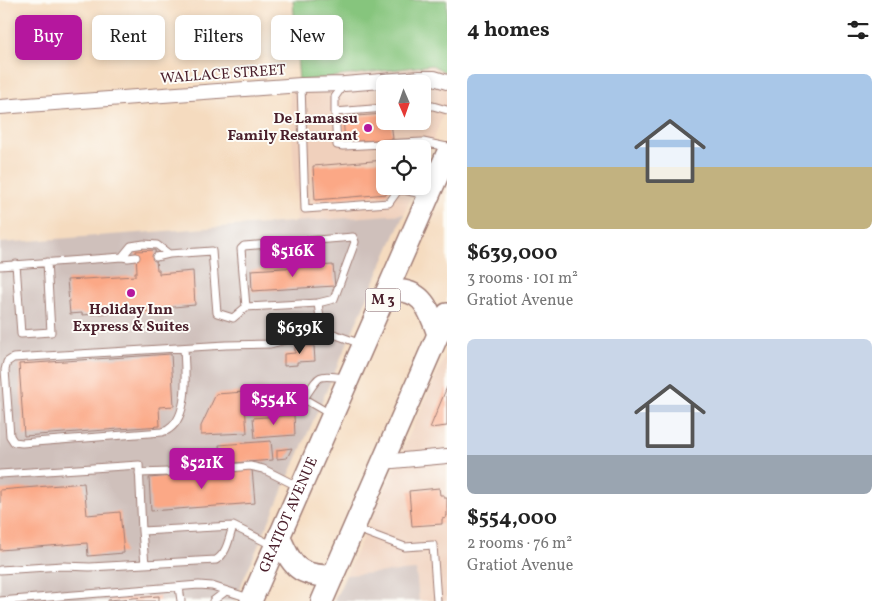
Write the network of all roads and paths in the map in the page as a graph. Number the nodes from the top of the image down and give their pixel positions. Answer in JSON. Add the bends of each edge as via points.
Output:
{"nodes":[{"id":1,"x":447,"y":82,"type":"edge"},
{"id":2,"x":344,"y":84,"type":"junction"},
{"id":3,"x":300,"y":85,"type":"junction"},
{"id":4,"x":431,"y":106,"type":"edge"},
{"id":5,"x":0,"y":107,"type":"edge"},
{"id":6,"x":376,"y":109,"type":"edge"},
{"id":7,"x":447,"y":110,"type":"edge"},
{"id":8,"x":335,"y":112,"type":"junction"},
{"id":9,"x":447,"y":147,"type":"edge"},
{"id":10,"x":447,"y":155,"type":"edge"},
{"id":11,"x":429,"y":196,"type":"junction"},
{"id":12,"x":169,"y":254,"type":"junction"},
{"id":13,"x":122,"y":257,"type":"junction"},
{"id":14,"x":156,"y":257,"type":"dead end"},
{"id":15,"x":136,"y":258,"type":"dead end"},
{"id":16,"x":47,"y":262,"type":"junction"},
{"id":17,"x":16,"y":264,"type":"junction"},
{"id":18,"x":0,"y":266,"type":"edge"},
{"id":19,"x":388,"y":290,"type":"junction"},
{"id":20,"x":318,"y":303,"type":"junction"},
{"id":21,"x":246,"y":307,"type":"junction"},
{"id":22,"x":443,"y":326,"type":"edge"},
{"id":23,"x":322,"y":332,"type":"junction"},
{"id":24,"x":363,"y":345,"type":"junction"},
{"id":25,"x":184,"y":348,"type":"junction"},
{"id":26,"x":349,"y":378,"type":"junction"},
{"id":27,"x":332,"y":415,"type":"junction"},
{"id":28,"x":447,"y":456,"type":"edge"},
{"id":29,"x":382,"y":462,"type":"junction"},
{"id":30,"x":139,"y":473,"type":"junction"},
{"id":31,"x":0,"y":474,"type":"edge"},
{"id":32,"x":300,"y":488,"type":"junction"},
{"id":33,"x":233,"y":526,"type":"junction"},
{"id":34,"x":354,"y":528,"type":"junction"},
{"id":35,"x":142,"y":531,"type":"junction"},
{"id":36,"x":277,"y":541,"type":"junction"},
{"id":37,"x":145,"y":564,"type":"junction"},
{"id":38,"x":0,"y":570,"type":"edge"},
{"id":39,"x":333,"y":576,"type":"junction"},
{"id":40,"x":179,"y":587,"type":"junction"},
{"id":41,"x":226,"y":591,"type":"junction"},
{"id":42,"x":0,"y":600,"type":"edge"},
{"id":43,"x":251,"y":600,"type":"edge"},
{"id":44,"x":181,"y":601,"type":"edge"},
{"id":45,"x":213,"y":601,"type":"edge"},
{"id":46,"x":322,"y":601,"type":"edge"},
{"id":47,"x":437,"y":601,"type":"edge"}],
"edges":[{"from":1,"to":2,"type":"street","name":"WALLACE STREET","via":[[420,78]]},
{"from":2,"to":3,"type":"street","name":"WALLACE STREET"},
{"from":2,"to":8,"type":"lane","via":[[335,97]]},
{"from":3,"to":5,"type":"street","name":"WALLACE STREET"},
{"from":3,"to":11,"type":"lane","via":[[305,209],[389,203],[400,189]]},
{"from":4,"to":7,"type":"lane"},
{"from":6,"to":8,"type":"lane"},
{"from":8,"to":9,"type":"lane","via":[[339,146],[423,142]]},
{"from":10,"to":11,"type":"main road","name":"GRATIOT AVENUE","number":"M 3"},
{"from":11,"to":19,"type":"main road","name":"GRATIOT AVENUE","number":"M 3"},
{"from":12,"to":13,"type":"lane","via":[[157,245],[144,244],[131,246]]},
{"from":12,"to":14,"type":"lane"},
{"from":12,"to":21,"type":"lane","via":[[212,250],[217,313],[233,318]]},
{"from":13,"to":15,"type":"lane"},
{"from":13,"to":16,"type":"lane"},
{"from":16,"to":17,"type":"lane"},
{"from":16,"to":17,"type":"lane","via":[[51,332],[21,334]]},
{"from":17,"to":18,"type":"lane"},
{"from":19,"to":22,"type":"main road","via":[[404,290],[419,297]]},
{"from":19,"to":24,"type":"main road","name":"GRATIOT AVENUE","number":"M 3"},
{"from":20,"to":21,"type":"lane"},
{"from":20,"to":21,"type":"lane","via":[[334,299],[355,242],[353,238],[244,246],[241,249]]},
{"from":20,"to":23,"type":"lane"},
{"from":22,"to":29,"type":"main road"},
{"from":23,"to":24,"type":"lane"},
{"from":23,"to":25,"type":"lane","via":[[270,344]]},
{"from":24,"to":26,"type":"main road","name":"GRATIOT AVENUE","number":"M 3"},
{"from":25,"to":25,"type":"lane","via":[[14,358],[7,362],[5,370],[10,436],[14,442],[22,443],[170,429],[182,409],[185,393]]},
{"from":26,"to":27,"type":"main road","name":"GRATIOT AVENUE","number":"M 3"},
{"from":26,"to":27,"type":"lane","via":[[322,376],[305,397]]},
{"from":27,"to":32,"type":"main road","name":"GRATIOT AVENUE","number":"M 3"},
{"from":28,"to":29,"type":"street"},
{"from":29,"to":34,"type":"main road"},
{"from":30,"to":31,"type":"lane","via":[[139,465]]},
{"from":30,"to":32,"type":"lane","via":[[250,466],[264,469]]},
{"from":30,"to":35,"type":"lane"},
{"from":32,"to":36,"type":"main road","name":"GRATIOT AVENUE","number":"M 3"},
{"from":33,"to":35,"type":"lane"},
{"from":33,"to":36,"type":"lane"},
{"from":33,"to":37,"type":"lane","via":[[225,551],[216,560]]},
{"from":34,"to":39,"type":"main road"},
{"from":34,"to":47,"type":"lane","via":[[405,547],[433,545]]},
{"from":35,"to":37,"type":"lane"},
{"from":36,"to":39,"type":"main road","via":[[299,569],[308,574]]},
{"from":36,"to":43,"type":"main road","name":"GRATIOT AVENUE","number":"M 3"},
{"from":37,"to":38,"type":"lane"},
{"from":39,"to":46,"type":"main road"},
{"from":40,"to":41,"type":"lane","via":[[212,586]]},
{"from":40,"to":42,"type":"lane"},
{"from":40,"to":44,"type":"lane"},
{"from":41,"to":43,"type":"lane"},
{"from":41,"to":45,"type":"lane"}]}
